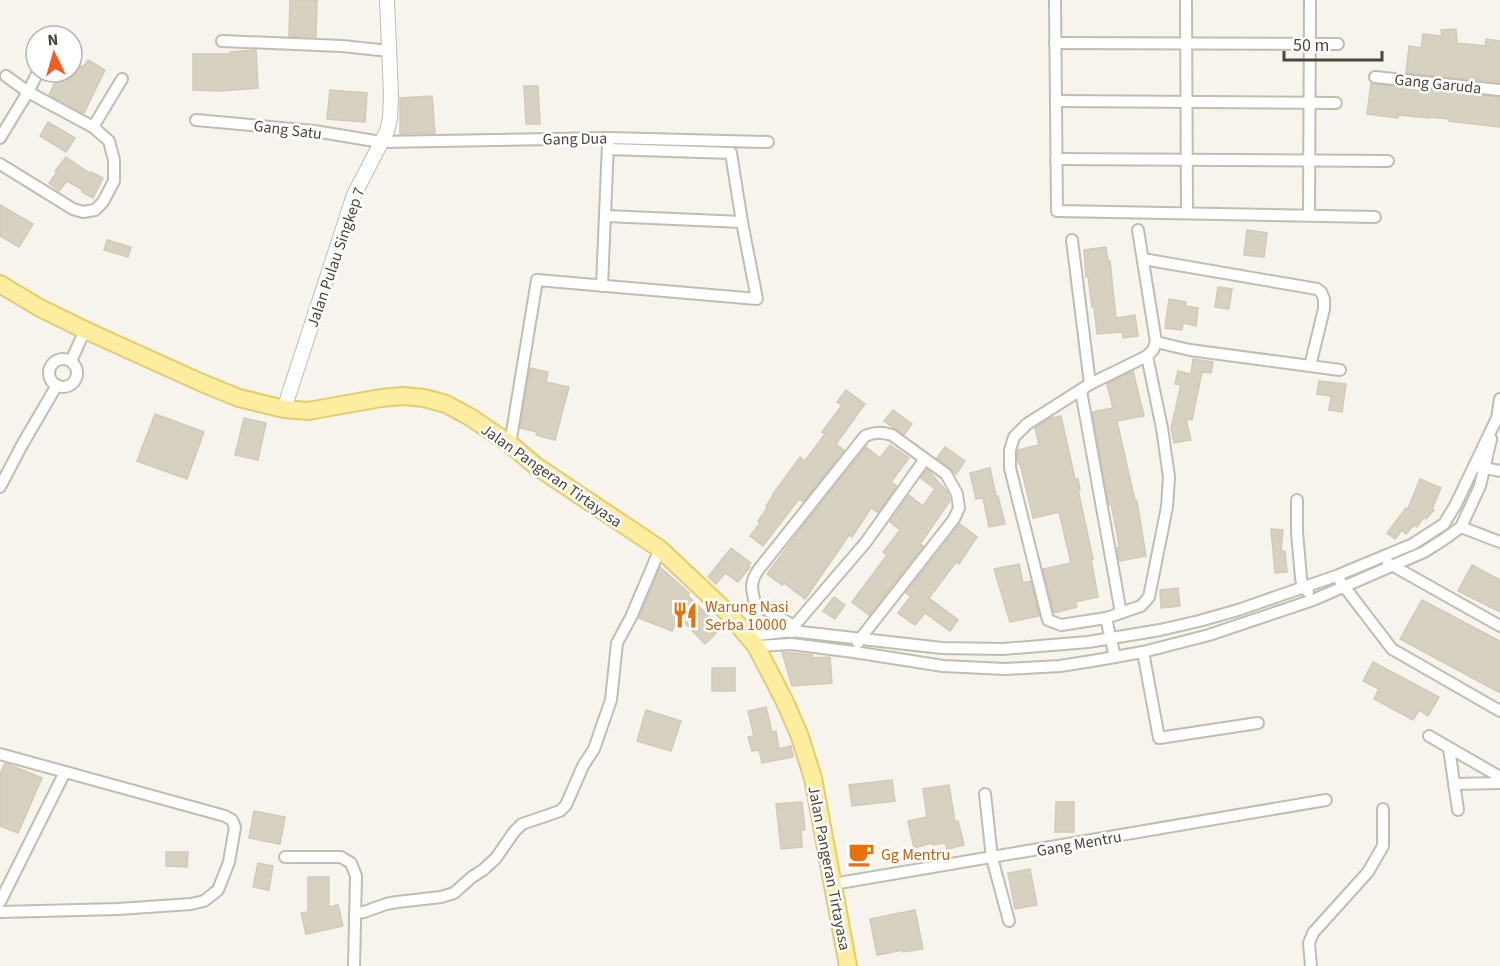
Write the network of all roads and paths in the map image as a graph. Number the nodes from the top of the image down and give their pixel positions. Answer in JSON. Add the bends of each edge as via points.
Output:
{"nodes":[{"id":1,"x":387,"y":0,"type":"edge"},
{"id":2,"x":1055,"y":0,"type":"edge"},
{"id":3,"x":1186,"y":0,"type":"edge"},
{"id":4,"x":1310,"y":0,"type":"edge"},
{"id":5,"x":222,"y":41,"type":"dead end"},
{"id":6,"x":1056,"y":43,"type":"junction"},
{"id":7,"x":1186,"y":43,"type":"junction"},
{"id":8,"x":1310,"y":44,"type":"junction"},
{"id":9,"x":1338,"y":44,"type":"dead end"},
{"id":10,"x":389,"y":51,"type":"junction"},
{"id":11,"x":6,"y":76,"type":"dead end"},
{"id":12,"x":1375,"y":77,"type":"dead end"},
{"id":13,"x":122,"y":79,"type":"dead end"},
{"id":14,"x":32,"y":84,"type":"edge"},
{"id":15,"x":1500,"y":90,"type":"edge"},
{"id":16,"x":28,"y":92,"type":"junction"},
{"id":17,"x":1056,"y":101,"type":"junction"},
{"id":18,"x":1187,"y":102,"type":"junction"},
{"id":19,"x":1310,"y":103,"type":"junction"},
{"id":20,"x":1336,"y":103,"type":"dead end"},
{"id":21,"x":196,"y":120,"type":"dead end"},
{"id":22,"x":93,"y":127,"type":"junction"},
{"id":23,"x":0,"y":138,"type":"edge"},
{"id":24,"x":381,"y":142,"type":"junction"},
{"id":25,"x":768,"y":142,"type":"dead end"},
{"id":26,"x":608,"y":143,"type":"junction"},
{"id":27,"x":1056,"y":159,"type":"junction"},
{"id":28,"x":1187,"y":159,"type":"junction"},
{"id":29,"x":1310,"y":160,"type":"junction"},
{"id":30,"x":1388,"y":161,"type":"dead end"},
{"id":31,"x":0,"y":164,"type":"edge"},
{"id":32,"x":1187,"y":213,"type":"junction"},
{"id":33,"x":1310,"y":215,"type":"junction"},
{"id":34,"x":606,"y":216,"type":"junction"},
{"id":35,"x":1375,"y":216,"type":"dead end"},
{"id":36,"x":742,"y":222,"type":"junction"},
{"id":37,"x":1138,"y":230,"type":"dead end"},
{"id":38,"x":1072,"y":240,"type":"dead end"},
{"id":39,"x":1143,"y":259,"type":"junction"},
{"id":40,"x":0,"y":284,"type":"edge"},
{"id":41,"x":602,"y":286,"type":"junction"},
{"id":42,"x":85,"y":330,"type":"junction"},
{"id":43,"x":1156,"y":342,"type":"junction"},
{"id":44,"x":1147,"y":356,"type":"junction"},
{"id":45,"x":71,"y":361,"type":"junction"},
{"id":46,"x":1310,"y":366,"type":"junction"},
{"id":47,"x":1341,"y":370,"type":"dead end"},
{"id":48,"x":57,"y":385,"type":"junction"},
{"id":49,"x":1085,"y":388,"type":"junction"},
{"id":50,"x":1500,"y":399,"type":"edge"},
{"id":51,"x":284,"y":409,"type":"junction"},
{"id":52,"x":1497,"y":420,"type":"edge"},
{"id":53,"x":510,"y":444,"type":"junction"},
{"id":54,"x":925,"y":459,"type":"junction"},
{"id":55,"x":1480,"y":467,"type":"junction"},
{"id":56,"x":1500,"y":471,"type":"edge"},
{"id":57,"x":0,"y":487,"type":"edge"},
{"id":58,"x":1297,"y":500,"type":"dead end"},
{"id":59,"x":1461,"y":527,"type":"junction"},
{"id":60,"x":1500,"y":542,"type":"edge"},
{"id":61,"x":660,"y":549,"type":"junction"},
{"id":62,"x":1380,"y":557,"type":"junction"},
{"id":63,"x":1392,"y":565,"type":"junction"},
{"id":64,"x":1336,"y":576,"type":"junction"},
{"id":65,"x":1304,"y":587,"type":"junction"},
{"id":66,"x":1344,"y":587,"type":"junction"},
{"id":67,"x":1313,"y":600,"type":"junction"},
{"id":68,"x":1121,"y":613,"type":"junction"},
{"id":69,"x":1106,"y":618,"type":"junction"},
{"id":70,"x":1500,"y":626,"type":"edge"},
{"id":71,"x":793,"y":628,"type":"junction"},
{"id":72,"x":1111,"y":638,"type":"junction"},
{"id":73,"x":860,"y":639,"type":"junction"},
{"id":74,"x":752,"y":641,"type":"junction"},
{"id":75,"x":791,"y":644,"type":"junction"},
{"id":76,"x":1075,"y":644,"type":"junction"},
{"id":77,"x":953,"y":648,"type":"junction"},
{"id":78,"x":1143,"y":651,"type":"junction"},
{"id":79,"x":854,"y":652,"type":"junction"},
{"id":80,"x":1115,"y":657,"type":"junction"},
{"id":81,"x":1077,"y":663,"type":"junction"},
{"id":82,"x":952,"y":667,"type":"junction"},
{"id":83,"x":1500,"y":711,"type":"edge"},
{"id":84,"x":1258,"y":723,"type":"dead end"},
{"id":85,"x":1429,"y":736,"type":"dead end"},
{"id":86,"x":1449,"y":748,"type":"junction"},
{"id":87,"x":0,"y":754,"type":"edge"},
{"id":88,"x":65,"y":772,"type":"junction"},
{"id":89,"x":1500,"y":777,"type":"edge"},
{"id":90,"x":1500,"y":783,"type":"edge"},
{"id":91,"x":1454,"y":784,"type":"junction"},
{"id":92,"x":985,"y":794,"type":"dead end"},
{"id":93,"x":1326,"y":800,"type":"dead end"},
{"id":94,"x":1383,"y":809,"type":"dead end"},
{"id":95,"x":1458,"y":810,"type":"dead end"},
{"id":96,"x":285,"y":857,"type":"dead end"},
{"id":97,"x":992,"y":858,"type":"junction"},
{"id":98,"x":833,"y":884,"type":"junction"},
{"id":99,"x":0,"y":902,"type":"edge"},
{"id":100,"x":0,"y":912,"type":"edge"},
{"id":101,"x":355,"y":913,"type":"junction"},
{"id":102,"x":1009,"y":921,"type":"dead end"},
{"id":103,"x":354,"y":966,"type":"edge"},
{"id":104,"x":848,"y":966,"type":"edge"},
{"id":105,"x":1311,"y":966,"type":"edge"}],
"edges":[{"from":1,"to":10,"type":"street","name":"Jalan Pulau Singkep 7"},
{"from":2,"to":6,"type":"street"},
{"from":3,"to":7,"type":"street"},
{"from":4,"to":8,"type":"street"},
{"from":5,"to":10,"type":"street"},
{"from":6,"to":7,"type":"street"},
{"from":6,"to":17,"type":"street"},
{"from":7,"to":8,"type":"street"},
{"from":7,"to":18,"type":"street"},
{"from":8,"to":9,"type":"street"},
{"from":8,"to":19,"type":"street"},
{"from":10,"to":24,"type":"street","name":"Jalan Pulau Singkep 7","via":[[390,118]]},
{"from":11,"to":16,"type":"street"},
{"from":12,"to":15,"type":"street","name":"Gang Garuda"},
{"from":13,"to":22,"type":"street"},
{"from":14,"to":16,"type":"street"},
{"from":16,"to":22,"type":"street"},
{"from":16,"to":23,"type":"street"},
{"from":17,"to":18,"type":"street"},
{"from":17,"to":27,"type":"street"},
{"from":18,"to":19,"type":"street"},
{"from":18,"to":28,"type":"street"},
{"from":19,"to":20,"type":"street"},
{"from":19,"to":29,"type":"street"},
{"from":21,"to":24,"type":"street","name":"Gang Satu","via":[[314,131]]},
{"from":22,"to":31,"type":"street","via":[[109,141],[114,160],[114,181],[95,210],[83,212],[73,208]]},
{"from":24,"to":26,"type":"street","name":"Gang Dua"},
{"from":24,"to":51,"type":"street","name":"Jalan Pulau Singkep 7","via":[[354,195]]},
{"from":25,"to":26,"type":"street","name":"Gang Dua"},
{"from":26,"to":34,"type":"street"},
{"from":26,"to":36,"type":"street","via":[[731,153]]},
{"from":27,"to":28,"type":"street"},
{"from":27,"to":32,"type":"street","via":[[1057,211]]},
{"from":28,"to":29,"type":"street"},
{"from":28,"to":32,"type":"street"},
{"from":29,"to":30,"type":"street"},
{"from":29,"to":33,"type":"street"},
{"from":32,"to":33,"type":"street"},
{"from":33,"to":35,"type":"street"},
{"from":34,"to":36,"type":"street"},
{"from":34,"to":41,"type":"street"},
{"from":36,"to":41,"type":"street","via":[[757,299]]},
{"from":37,"to":39,"type":"street"},
{"from":38,"to":49,"type":"street"},
{"from":39,"to":43,"type":"street"},
{"from":39,"to":46,"type":"street","via":[[1317,288],[1324,298]]},
{"from":40,"to":42,"type":"main road","name":"Jalan Pangeran Tirtayasa"},
{"from":41,"to":53,"type":"street","via":[[537,280]]},
{"from":42,"to":45,"type":"street"},
{"from":42,"to":51,"type":"main road","name":"Jalan Pangeran Tirtayasa","via":[[239,398]]},
{"from":43,"to":44,"type":"street"},
{"from":43,"to":46,"type":"street"},
{"from":44,"to":49,"type":"street"},
{"from":44,"to":68,"type":"street","via":[[1169,477],[1167,507],[1149,597],[1141,606]]},
{"from":45,"to":48,"type":"street","via":[[76,369],[75,379],[67,386]]},
{"from":45,"to":48,"type":"street","via":[[59,360],[51,367],[50,377]]},
{"from":46,"to":47,"type":"street"},
{"from":48,"to":57,"type":"street"},
{"from":49,"to":68,"type":"street"},
{"from":49,"to":69,"type":"street","via":[[1027,424],[1014,437],[1010,468],[1048,620],[1061,625]]},
{"from":50,"to":52,"type":"street"},
{"from":51,"to":53,"type":"main road","name":"Jalan Pangeran Tirtayasa","via":[[308,411],[381,398],[424,398],[446,404]]},
{"from":52,"to":55,"type":"street"},
{"from":53,"to":61,"type":"main road","name":"Jalan Pangeran Tirtayasa","via":[[536,466]]},
{"from":54,"to":71,"type":"street","via":[[866,542]]},
{"from":54,"to":71,"type":"street","via":[[892,435],[882,432],[865,436],[759,568],[752,580],[755,603]]},
{"from":54,"to":73,"type":"street","via":[[946,474],[957,494],[957,514]]},
{"from":55,"to":56,"type":"street"},
{"from":55,"to":59,"type":"street","via":[[1480,486]]},
{"from":55,"to":62,"type":"street","via":[[1444,524],[1413,544]]},
{"from":58,"to":65,"type":"street","via":[[1300,578]]},
{"from":59,"to":60,"type":"street"},
{"from":59,"to":63,"type":"street","via":[[1424,552]]},
{"from":61,"to":74,"type":"main road","name":"Jalan Pangeran Tirtayasa","via":[[726,610]]},
{"from":61,"to":101,"type":"street","via":[[617,643],[608,709],[594,749],[566,805],[522,825],[496,858],[454,893]]},
{"from":62,"to":63,"type":"street"},
{"from":62,"to":64,"type":"street"},
{"from":63,"to":66,"type":"street"},
{"from":63,"to":70,"type":"street"},
{"from":64,"to":65,"type":"street"},
{"from":64,"to":66,"type":"street"},
{"from":65,"to":67,"type":"street"},
{"from":65,"to":72,"type":"street","via":[[1199,621]]},
{"from":66,"to":67,"type":"street"},
{"from":66,"to":83,"type":"street","via":[[1392,649]]},
{"from":67,"to":78,"type":"street","via":[[1209,635]]},
{"from":68,"to":69,"type":"street"},
{"from":69,"to":72,"type":"street"},
{"from":71,"to":73,"type":"street"},
{"from":71,"to":74,"type":"street"},
{"from":71,"to":75,"type":"street"},
{"from":72,"to":76,"type":"street"},
{"from":72,"to":80,"type":"street"},
{"from":73,"to":77,"type":"street"},
{"from":73,"to":79,"type":"street"},
{"from":74,"to":75,"type":"street"},
{"from":74,"to":98,"type":"main road","name":"Jalan Pangeran Tirtayasa","via":[[799,734],[813,778]]},
{"from":75,"to":79,"type":"street"},
{"from":76,"to":77,"type":"street"},
{"from":76,"to":81,"type":"street"},
{"from":77,"to":82,"type":"street"},
{"from":78,"to":80,"type":"street"},
{"from":78,"to":84,"type":"street","via":[[1159,738]]},
{"from":79,"to":82,"type":"street"},
{"from":80,"to":81,"type":"street"},
{"from":81,"to":82,"type":"street","via":[[1005,669]]},
{"from":85,"to":86,"type":"street"},
{"from":86,"to":89,"type":"street"},
{"from":86,"to":91,"type":"street"},
{"from":87,"to":88,"type":"street"},
{"from":88,"to":99,"type":"street"},
{"from":88,"to":100,"type":"street","via":[[232,820],[235,827],[229,862],[218,890],[204,902],[191,904]]},
{"from":90,"to":91,"type":"street"},
{"from":91,"to":95,"type":"street"},
{"from":92,"to":97,"type":"street"},
{"from":93,"to":97,"type":"street","name":"Gang Mentru"},
{"from":94,"to":105,"type":"street","via":[[1383,846],[1368,872],[1313,933],[1309,943]]},
{"from":96,"to":101,"type":"street","via":[[341,857],[351,863],[356,876]]},
{"from":97,"to":98,"type":"street","name":"Gang Mentru"},
{"from":97,"to":102,"type":"street"},
{"from":98,"to":104,"type":"main road","name":"Jalan Pangeran Tirtayasa"},
{"from":101,"to":103,"type":"street"}]}
